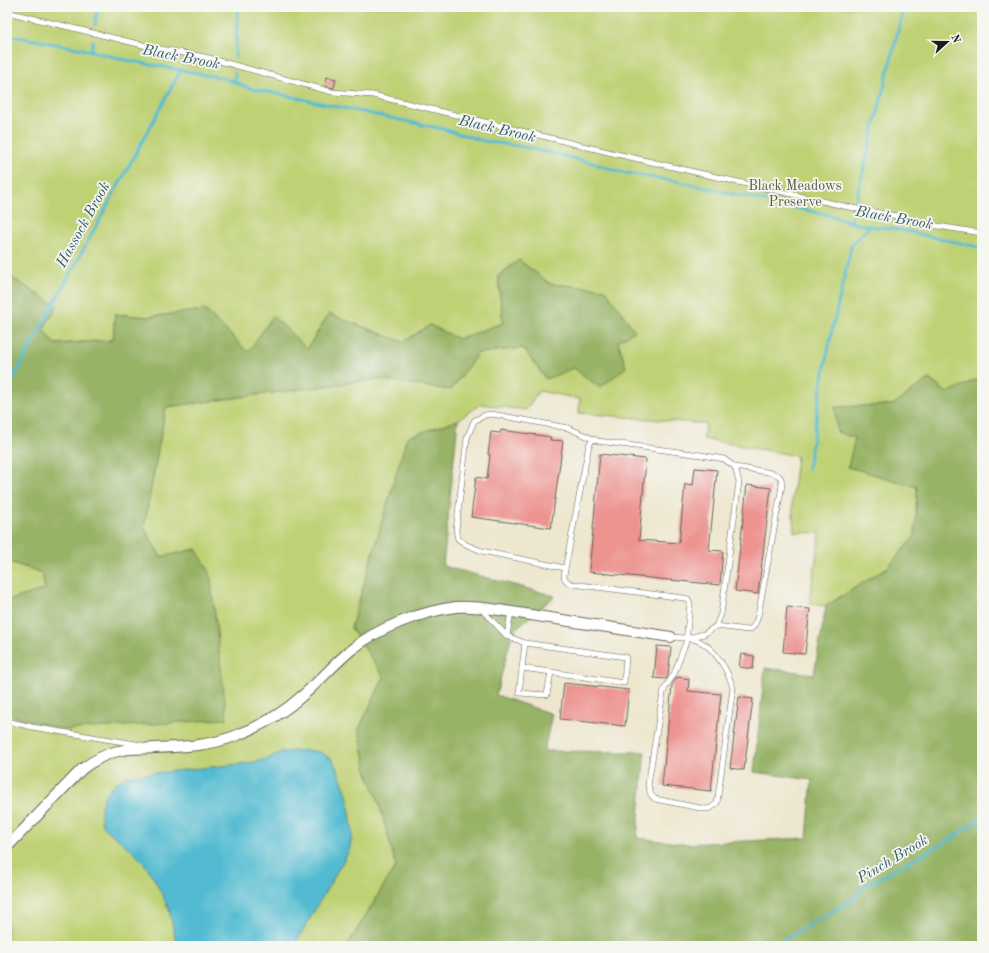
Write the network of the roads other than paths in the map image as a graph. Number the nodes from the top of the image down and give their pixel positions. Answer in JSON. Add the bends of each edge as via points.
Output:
{"nodes":[{"id":1,"x":7,"y":12,"type":"edge"},
{"id":2,"x":982,"y":233,"type":"edge"},
{"id":3,"x":593,"y":439,"type":"junction"},
{"id":4,"x":735,"y":467,"type":"junction"},
{"id":5,"x":565,"y":568,"type":"junction"},
{"id":6,"x":481,"y":608,"type":"junction"},
{"id":7,"x":511,"y":612,"type":"junction"},
{"id":8,"x":716,"y":626,"type":"junction"},
{"id":9,"x":507,"y":636,"type":"junction"},
{"id":10,"x":671,"y":637,"type":"joint"},
{"id":11,"x":687,"y":638,"type":"junction"},
{"id":12,"x":525,"y":643,"type":"junction"},
{"id":13,"x":522,"y":668,"type":"junction"},
{"id":14,"x":551,"y":672,"type":"junction"},
{"id":15,"x":7,"y":721,"type":"edge"},
{"id":16,"x":161,"y":748,"type":"junction"},
{"id":17,"x":7,"y":847,"type":"edge"}],
"edges":[{"from":1,"to":2,"type":"lane","via":[[155,48],[205,57],[332,92],[373,95],[857,209]]},
{"from":3,"to":4,"type":"lane","via":[[724,459]]},
{"from":3,"to":5,"type":"lane","via":[[589,445]]},
{"from":3,"to":5,"type":"lane","via":[[568,428],[492,414],[474,421],[467,438],[456,530],[458,539],[467,546],[482,551]]},
{"from":4,"to":8,"type":"lane","via":[[740,482],[721,614]]},
{"from":4,"to":8,"type":"lane","via":[[779,476],[782,479],[781,491],[754,626],[748,630]]},
{"from":5,"to":11,"type":"lane","via":[[564,579],[572,584],[688,599],[690,603]]},
{"from":6,"to":7,"type":"street"},
{"from":6,"to":9,"type":"lane"},
{"from":6,"to":16,"type":"street","via":[[443,609],[386,627],[351,650],[287,709],[268,721],[211,743]]},
{"from":7,"to":9,"type":"lane"},
{"from":7,"to":10,"type":"street"},
{"from":8,"to":11,"type":"lane","via":[[704,634]]},
{"from":9,"to":12,"type":"lane"},
{"from":10,"to":11,"type":"lane"},
{"from":11,"to":11,"type":"lane","via":[[699,641],[711,650],[724,668],[733,688],[717,803],[711,808],[704,809],[655,799],[648,785],[663,693],[674,674]]},
{"from":12,"to":13,"type":"lane"},
{"from":12,"to":14,"type":"lane","via":[[626,657],[624,683]]},
{"from":13,"to":14,"type":"lane"},
{"from":13,"to":14,"type":"lane","via":[[519,693],[547,695]]},
{"from":15,"to":16,"type":"lane"},
{"from":16,"to":17,"type":"street","via":[[118,751],[93,761],[82,769]]}]}
